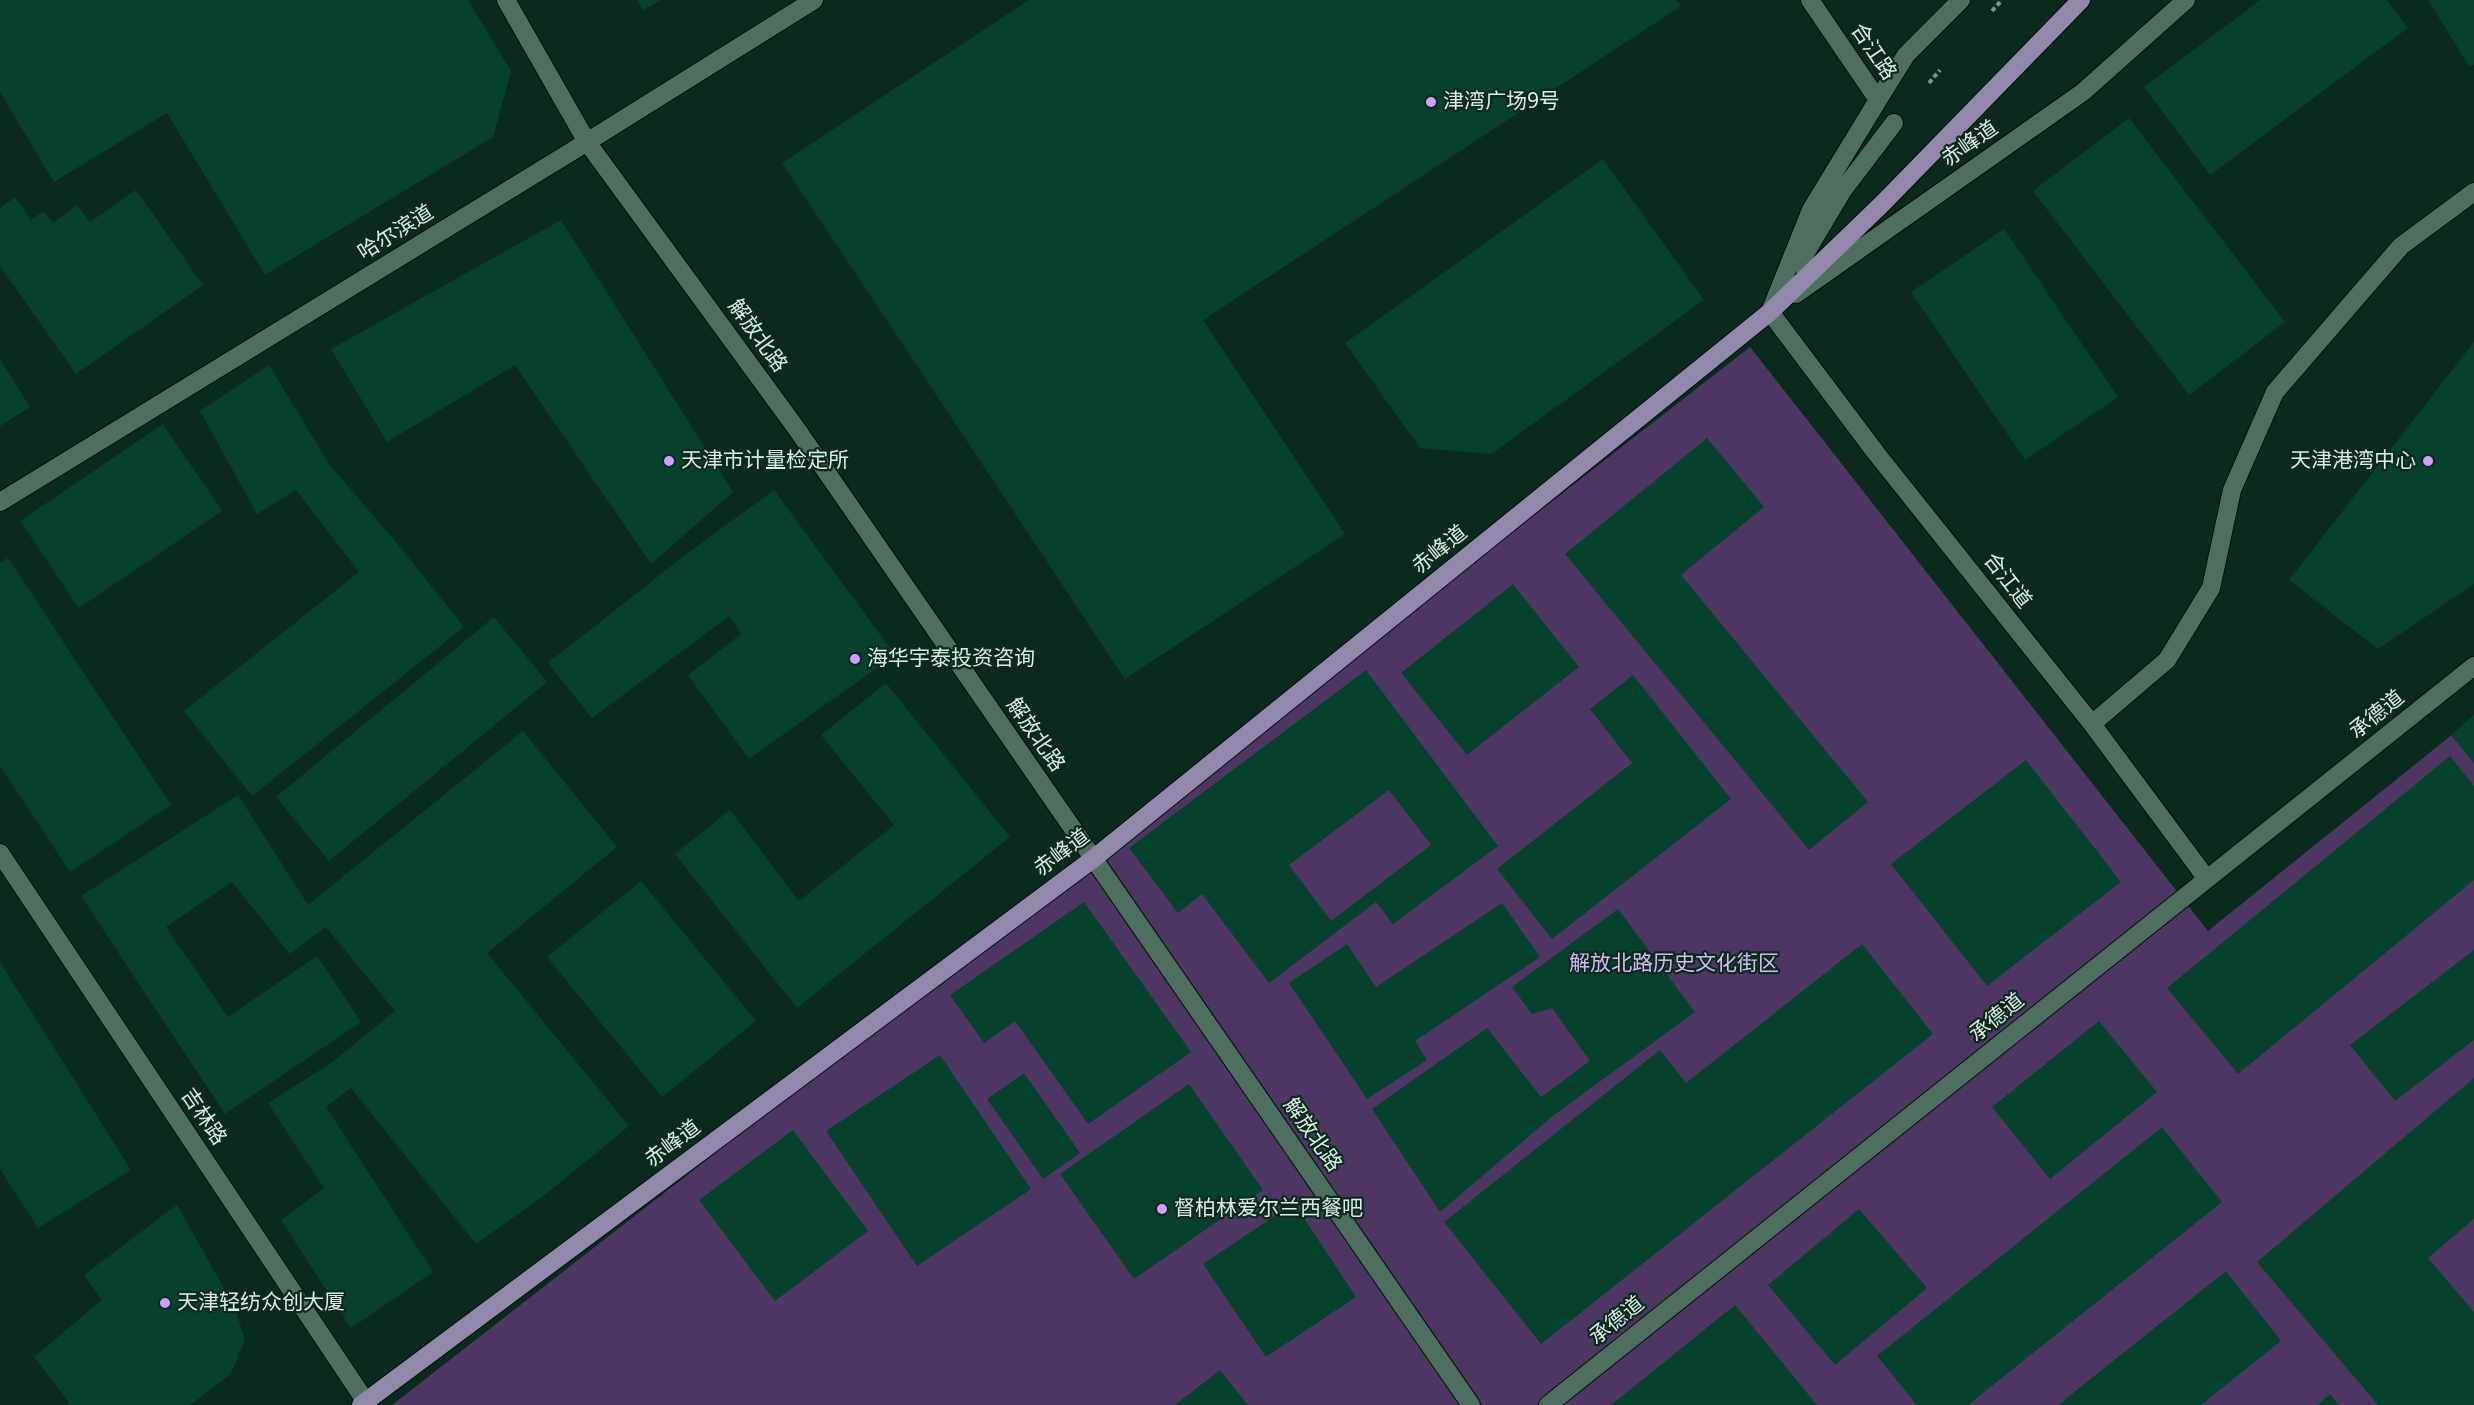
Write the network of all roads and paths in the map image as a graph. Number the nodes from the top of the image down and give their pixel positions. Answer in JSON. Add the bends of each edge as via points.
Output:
{"nodes":[{"id":1,"x":506,"y":0,"type":"edge"},
{"id":2,"x":814,"y":0,"type":"edge"},
{"id":3,"x":1810,"y":0,"type":"edge"},
{"id":4,"x":1961,"y":0,"type":"edge"},
{"id":5,"x":2081,"y":0,"type":"edge"},
{"id":6,"x":2186,"y":0,"type":"edge"},
{"id":7,"x":1878,"y":100,"type":"junction"},
{"id":8,"x":1894,"y":123,"type":"dead end"},
{"id":9,"x":587,"y":142,"type":"junction"},
{"id":10,"x":2474,"y":192,"type":"edge"},
{"id":11,"x":1770,"y":312,"type":"junction"},
{"id":12,"x":0,"y":502,"type":"edge"},
{"id":13,"x":2474,"y":666,"type":"edge"},
{"id":14,"x":2092,"y":724,"type":"junction"},
{"id":15,"x":0,"y":853,"type":"edge"},
{"id":16,"x":1094,"y":859,"type":"junction"},
{"id":17,"x":2207,"y":879,"type":"junction"},
{"id":18,"x":365,"y":1404,"type":"edge"},
{"id":19,"x":1471,"y":1405,"type":"edge"},
{"id":20,"x":1548,"y":1405,"type":"edge"}],
"edges":[{"from":1,"to":9,"type":"street","name":"解放北路"},
{"from":2,"to":9,"type":"street","name":"哈尔滨道"},
{"from":3,"to":7,"type":"street","name":"合江路"},
{"from":4,"to":7,"type":"street","name":"赤峰道","via":[[1906,55]]},
{"from":5,"to":11,"type":"main road","via":[[1883,203]]},
{"from":6,"to":11,"type":"street","name":"赤峰道","via":[[2083,92]]},
{"from":7,"to":11,"type":"street","name":"赤峰道","via":[[1811,210]]},
{"from":8,"to":11,"type":"street","via":[[1843,190]]},
{"from":9,"to":12,"type":"street","name":"哈尔滨道"},
{"from":9,"to":16,"type":"street","name":"解放北路","via":[[796,428]]},
{"from":10,"to":14,"type":"street","via":[[2401,246],[2275,392],[2232,490],[2211,588],[2167,660]]},
{"from":11,"to":14,"type":"street","name":"合江道","via":[[1876,453]]},
{"from":11,"to":16,"type":"main road","name":"赤峰道"},
{"from":13,"to":17,"type":"street","name":"承德道"},
{"from":14,"to":17,"type":"street","name":"合江道"},
{"from":15,"to":18,"type":"street","name":"吉林路"},
{"from":16,"to":18,"type":"main road","name":"赤峰道"},
{"from":16,"to":19,"type":"street","name":"解放北路"},
{"from":17,"to":20,"type":"street","name":"承德道"}]}
